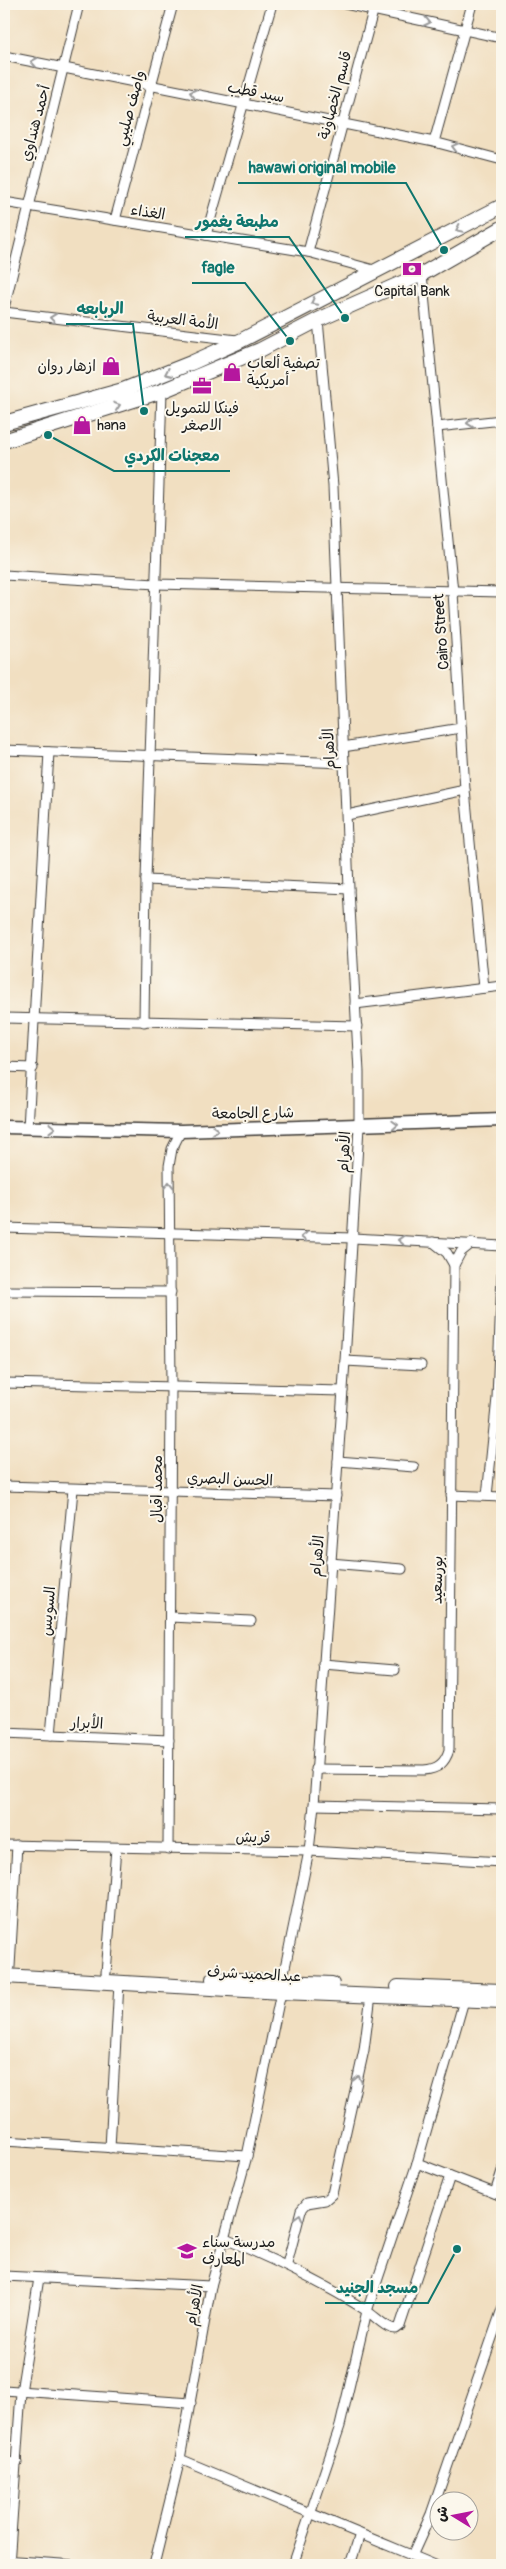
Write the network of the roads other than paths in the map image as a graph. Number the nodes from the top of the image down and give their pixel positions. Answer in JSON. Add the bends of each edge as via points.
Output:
{"nodes":[{"id":1,"x":79,"y":4,"type":"edge"},
{"id":2,"x":174,"y":4,"type":"edge"},
{"id":3,"x":272,"y":4,"type":"edge"},
{"id":4,"x":346,"y":4,"type":"edge"},
{"id":5,"x":472,"y":4,"type":"edge"},
{"id":6,"x":374,"y":7,"type":"edge"},
{"id":7,"x":465,"y":30,"type":"junction"},
{"id":8,"x":502,"y":38,"type":"edge"},
{"id":9,"x":4,"y":56,"type":"edge"},
{"id":10,"x":64,"y":67,"type":"junction"},
{"id":11,"x":151,"y":84,"type":"junction"},
{"id":12,"x":243,"y":104,"type":"junction"},
{"id":13,"x":341,"y":123,"type":"junction"},
{"id":14,"x":434,"y":142,"type":"junction"},
{"id":15,"x":502,"y":160,"type":"edge"},
{"id":16,"x":4,"y":202,"type":"edge"},
{"id":17,"x":28,"y":206,"type":"junction"},
{"id":18,"x":502,"y":206,"type":"edge"},
{"id":19,"x":115,"y":220,"type":"junction"},
{"id":20,"x":502,"y":228,"type":"edge"},
{"id":21,"x":206,"y":235,"type":"junction"},
{"id":22,"x":308,"y":252,"type":"junction"},
{"id":23,"x":374,"y":270,"type":"junction"},
{"id":24,"x":422,"y":274,"type":"junction"},
{"id":25,"x":4,"y":310,"type":"edge"},
{"id":26,"x":318,"y":320,"type":"junction"},
{"id":27,"x":240,"y":340,"type":"junction"},
{"id":28,"x":162,"y":391,"type":"junction"},
{"id":29,"x":502,"y":420,"type":"edge"},
{"id":30,"x":5,"y":422,"type":"edge"},
{"id":31,"x":437,"y":427,"type":"junction"},
{"id":32,"x":4,"y":441,"type":"edge"},
{"id":33,"x":4,"y":575,"type":"edge"},
{"id":34,"x":156,"y":584,"type":"junction"},
{"id":35,"x":336,"y":589,"type":"junction"},
{"id":36,"x":453,"y":592,"type":"junction"},
{"id":37,"x":502,"y":592,"type":"edge"},
{"id":38,"x":461,"y":728,"type":"junction"},
{"id":39,"x":342,"y":747,"type":"junction"},
{"id":40,"x":4,"y":750,"type":"edge"},
{"id":41,"x":49,"y":752,"type":"junction"},
{"id":42,"x":151,"y":756,"type":"junction"},
{"id":43,"x":344,"y":762,"type":"junction"},
{"id":44,"x":465,"y":790,"type":"junction"},
{"id":45,"x":347,"y":815,"type":"junction"},
{"id":46,"x":146,"y":880,"type":"junction"},
{"id":47,"x":349,"y":889,"type":"junction"},
{"id":48,"x":502,"y":986,"type":"edge"},
{"id":49,"x":484,"y":988,"type":"junction"},
{"id":50,"x":355,"y":1004,"type":"junction"},
{"id":51,"x":4,"y":1018,"type":"edge"},
{"id":52,"x":34,"y":1019,"type":"junction"},
{"id":53,"x":144,"y":1022,"type":"junction"},
{"id":54,"x":357,"y":1026,"type":"junction"},
{"id":55,"x":4,"y":1067,"type":"edge"},
{"id":56,"x":32,"y":1068,"type":"junction"},
{"id":57,"x":502,"y":1120,"type":"edge"},
{"id":58,"x":4,"y":1127,"type":"edge"},
{"id":59,"x":359,"y":1127,"type":"junction"},
{"id":60,"x":28,"y":1128,"type":"junction"},
{"id":61,"x":181,"y":1131,"type":"junction"},
{"id":62,"x":4,"y":1228,"type":"edge"},
{"id":63,"x":170,"y":1234,"type":"junction"},
{"id":64,"x":353,"y":1238,"type":"junction"},
{"id":65,"x":429,"y":1241,"type":"junction"},
{"id":66,"x":472,"y":1244,"type":"junction"},
{"id":67,"x":502,"y":1246,"type":"edge"},
{"id":68,"x":454,"y":1266,"type":"junction"},
{"id":69,"x":502,"y":1274,"type":"edge"},
{"id":70,"x":4,"y":1291,"type":"edge"},
{"id":71,"x":171,"y":1292,"type":"junction"},
{"id":72,"x":345,"y":1361,"type":"junction"},
{"id":73,"x":421,"y":1365,"type":"dead end"},
{"id":74,"x":4,"y":1383,"type":"edge"},
{"id":75,"x":171,"y":1386,"type":"junction"},
{"id":76,"x":343,"y":1391,"type":"junction"},
{"id":77,"x":338,"y":1461,"type":"junction"},
{"id":78,"x":414,"y":1467,"type":"dead end"},
{"id":79,"x":4,"y":1486,"type":"edge"},
{"id":80,"x":73,"y":1489,"type":"junction"},
{"id":81,"x":171,"y":1491,"type":"junction"},
{"id":82,"x":451,"y":1495,"type":"junction"},
{"id":83,"x":336,"y":1496,"type":"junction"},
{"id":84,"x":487,"y":1496,"type":"junction"},
{"id":85,"x":502,"y":1497,"type":"edge"},
{"id":86,"x":330,"y":1563,"type":"junction"},
{"id":87,"x":402,"y":1569,"type":"dead end"},
{"id":88,"x":170,"y":1618,"type":"junction"},
{"id":89,"x":251,"y":1621,"type":"dead end"},
{"id":90,"x":323,"y":1664,"type":"junction"},
{"id":91,"x":396,"y":1670,"type":"dead end"},
{"id":92,"x":4,"y":1734,"type":"edge"},
{"id":93,"x":51,"y":1735,"type":"junction"},
{"id":94,"x":169,"y":1740,"type":"junction"},
{"id":95,"x":315,"y":1769,"type":"junction"},
{"id":96,"x":314,"y":1805,"type":"junction"},
{"id":97,"x":502,"y":1809,"type":"edge"},
{"id":98,"x":4,"y":1845,"type":"edge"},
{"id":99,"x":17,"y":1845,"type":"junction"},
{"id":100,"x":116,"y":1848,"type":"junction"},
{"id":101,"x":168,"y":1849,"type":"junction"},
{"id":102,"x":309,"y":1852,"type":"junction"},
{"id":103,"x":502,"y":1862,"type":"edge"},
{"id":104,"x":6,"y":1970,"type":"edge"},
{"id":105,"x":106,"y":1972,"type":"junction"},
{"id":106,"x":119,"y":1982,"type":"junction"},
{"id":107,"x":282,"y":1987,"type":"junction"},
{"id":108,"x":502,"y":1990,"type":"edge"},
{"id":109,"x":466,"y":1994,"type":"junction"},
{"id":110,"x":371,"y":1995,"type":"junction"},
{"id":111,"x":502,"y":2001,"type":"edge"},
{"id":112,"x":4,"y":2141,"type":"edge"},
{"id":113,"x":110,"y":2148,"type":"junction"},
{"id":114,"x":247,"y":2156,"type":"junction"},
{"id":115,"x":417,"y":2163,"type":"junction"},
{"id":116,"x":502,"y":2171,"type":"edge"},
{"id":117,"x":450,"y":2176,"type":"junction"},
{"id":118,"x":499,"y":2195,"type":"edge"},
{"id":119,"x":223,"y":2238,"type":"junction"},
{"id":120,"x":286,"y":2264,"type":"junction"},
{"id":121,"x":4,"y":2276,"type":"edge"},
{"id":122,"x":39,"y":2278,"type":"junction"},
{"id":123,"x":212,"y":2286,"type":"junction"},
{"id":124,"x":502,"y":2309,"type":"edge"},
{"id":125,"x":367,"y":2311,"type":"junction"},
{"id":126,"x":4,"y":2390,"type":"edge"},
{"id":127,"x":21,"y":2392,"type":"junction"},
{"id":128,"x":191,"y":2403,"type":"junction"},
{"id":129,"x":180,"y":2459,"type":"junction"},
{"id":130,"x":4,"y":2462,"type":"edge"},
{"id":131,"x":17,"y":2463,"type":"junction"},
{"id":132,"x":311,"y":2513,"type":"junction"},
{"id":133,"x":360,"y":2534,"type":"junction"},
{"id":134,"x":412,"y":2556,"type":"junction"},
{"id":135,"x":7,"y":2562,"type":"edge"},
{"id":136,"x":75,"y":2565,"type":"edge"},
{"id":137,"x":154,"y":2565,"type":"edge"},
{"id":138,"x":293,"y":2565,"type":"edge"},
{"id":139,"x":350,"y":2565,"type":"edge"},
{"id":140,"x":435,"y":2565,"type":"edge"}],
"edges":[{"from":1,"to":10,"type":"street","name":"أحمد هنداوي"},
{"from":2,"to":11,"type":"street","name":"واصف صليبي"},
{"from":3,"to":12,"type":"street"},
{"from":4,"to":6,"type":"street"},
{"from":5,"to":7,"type":"street"},
{"from":6,"to":7,"type":"street","one_way":true},
{"from":6,"to":13,"type":"street","name":"قاسم الخصاونة"},
{"from":7,"to":8,"type":"street"},
{"from":7,"to":14,"type":"street"},
{"from":10,"to":9,"type":"street","name":"سيد قطب","one_way":true},
{"from":10,"to":11,"type":"street","name":"سيد قطب"},
{"from":10,"to":17,"type":"street","name":"أحمد هنداوي"},
{"from":12,"to":11,"type":"street","name":"سيد قطب","one_way":true},
{"from":11,"to":19,"type":"street","name":"واصف صليبي"},
{"from":12,"to":13,"type":"street","name":"سيد قطب"},
{"from":12,"to":21,"type":"street"},
{"from":13,"to":14,"type":"street","name":"سيد قطب"},
{"from":13,"to":22,"type":"street","name":"قاسم الخصاونة"},
{"from":15,"to":14,"type":"street","name":"سيد قطب","one_way":true},
{"from":16,"to":17,"type":"street","name":"الغذاء"},
{"from":17,"to":19,"type":"street","name":"الغذاء"},
{"from":17,"to":25,"type":"street","name":"أحمد هنداوي"},
{"from":18,"to":23,"type":"main road","one_way":true},
{"from":19,"to":21,"type":"street","name":"الغذاء"},
{"from":20,"to":24,"type":"main road"},
{"from":21,"to":22,"type":"street","name":"الغذاء"},
{"from":22,"to":23,"type":"street","name":"الغذاء"},
{"from":23,"to":27,"type":"main road","one_way":true},
{"from":24,"to":26,"type":"main road"},
{"from":24,"to":31,"type":"street","name":"Cairo Street"},
{"from":27,"to":25,"type":"street","name":"الأمة العربية","one_way":true},
{"from":26,"to":28,"type":"main road","via":[[260,350]]},
{"from":26,"to":35,"type":"street","name":"الأهرام","via":[[333,486]]},
{"from":27,"to":30,"type":"main road","one_way":true,"via":[[143,383]]},
{"from":32,"to":28,"type":"main road","one_way":true},
{"from":28,"to":34,"type":"street"},
{"from":29,"to":31,"type":"street","one_way":true},
{"from":31,"to":36,"type":"street","name":"Cairo Street"},
{"from":33,"to":34,"type":"street"},
{"from":34,"to":35,"type":"street"},
{"from":34,"to":42,"type":"street"},
{"from":35,"to":36,"type":"street"},
{"from":35,"to":39,"type":"street","name":"الأهرام"},
{"from":36,"to":37,"type":"street"},
{"from":36,"to":38,"type":"street","name":"Cairo Street"},
{"from":38,"to":39,"type":"street"},
{"from":38,"to":44,"type":"street","name":"Cairo Street"},
{"from":39,"to":43,"type":"street","name":"الأهرام"},
{"from":40,"to":41,"type":"street"},
{"from":41,"to":42,"type":"street"},
{"from":41,"to":52,"type":"street"},
{"from":42,"to":43,"type":"street"},
{"from":42,"to":46,"type":"street"},
{"from":43,"to":45,"type":"street","name":"الأهرام"},
{"from":44,"to":45,"type":"street"},
{"from":44,"to":49,"type":"street","name":"Cairo Street"},
{"from":45,"to":47,"type":"street","name":"الأهرام"},
{"from":46,"to":47,"type":"street"},
{"from":46,"to":53,"type":"street"},
{"from":47,"to":50,"type":"street","name":"الأهرام"},
{"from":48,"to":49,"type":"street"},
{"from":49,"to":50,"type":"street"},
{"from":50,"to":54,"type":"street","name":"الأهرام"},
{"from":51,"to":52,"type":"street"},
{"from":52,"to":53,"type":"street"},
{"from":52,"to":56,"type":"street"},
{"from":53,"to":54,"type":"street"},
{"from":54,"to":59,"type":"street","name":"الأهرام"},
{"from":55,"to":56,"type":"street"},
{"from":56,"to":60,"type":"street"},
{"from":59,"to":57,"type":"main road","name":"شارع الجامعة","one_way":true},
{"from":58,"to":60,"type":"main road","name":"شارع الجامعة"},
{"from":61,"to":59,"type":"main road","name":"شارع الجامعة","one_way":true},
{"from":59,"to":64,"type":"street","name":"الأهرام"},
{"from":60,"to":61,"type":"main road","name":"شارع الجامعة","one_way":true},
{"from":63,"to":61,"type":"street","name":"محمد اقبال","one_way":true,"via":[[169,1166],[172,1149]]},
{"from":62,"to":63,"type":"street"},
{"from":64,"to":63,"type":"street","one_way":true},
{"from":63,"to":71,"type":"street","name":"محمد اقبال"},
{"from":65,"to":64,"type":"street","one_way":true},
{"from":64,"to":72,"type":"street","name":"الأهرام"},
{"from":65,"to":66,"type":"street"},
{"from":65,"to":68,"type":"street","via":[[442,1248]]},
{"from":66,"to":67,"type":"street"},
{"from":66,"to":68,"type":"street","via":[[461,1252]]},
{"from":68,"to":82,"type":"street","name":"بورسعيد"},
{"from":69,"to":84,"type":"street","via":[[497,1398]]},
{"from":70,"to":71,"type":"street"},
{"from":71,"to":75,"type":"street","name":"محمد اقبال"},
{"from":72,"to":73,"type":"street"},
{"from":72,"to":76,"type":"street","name":"الأهرام"},
{"from":74,"to":75,"type":"street"},
{"from":75,"to":76,"type":"street"},
{"from":75,"to":81,"type":"street","name":"محمد اقبال"},
{"from":76,"to":77,"type":"street","name":"الأهرام"},
{"from":77,"to":78,"type":"street"},
{"from":77,"to":83,"type":"street","name":"الأهرام"},
{"from":79,"to":80,"type":"street","name":"الحسن البصري"},
{"from":80,"to":81,"type":"street","name":"الحسن البصري"},
{"from":80,"to":93,"type":"street","name":"السويس"},
{"from":81,"to":83,"type":"street","name":"الحسن البصري"},
{"from":81,"to":88,"type":"street","name":"محمد اقبال"},
{"from":82,"to":84,"type":"street"},
{"from":82,"to":95,"type":"street","name":"بورسعيد","via":[[446,1759],[439,1766],[424,1770]]},
{"from":83,"to":86,"type":"street","name":"الأهرام"},
{"from":84,"to":85,"type":"street"},
{"from":86,"to":87,"type":"street"},
{"from":86,"to":90,"type":"street","name":"الأهرام"},
{"from":88,"to":89,"type":"street"},
{"from":88,"to":94,"type":"street","name":"محمد اقبال"},
{"from":90,"to":91,"type":"street"},
{"from":90,"to":95,"type":"street","name":"الأهرام"},
{"from":92,"to":93,"type":"street","name":"الأبرار"},
{"from":93,"to":94,"type":"street","name":"الأبرار"},
{"from":94,"to":101,"type":"street","name":"محمد اقبال"},
{"from":95,"to":96,"type":"street","name":"الأهرام"},
{"from":96,"to":97,"type":"street"},
{"from":96,"to":102,"type":"street","name":"الأهرام"},
{"from":98,"to":99,"type":"street","name":"قريش"},
{"from":99,"to":100,"type":"street","name":"قريش"},
{"from":99,"to":104,"type":"street"},
{"from":100,"to":101,"type":"street","name":"قريش"},
{"from":100,"to":105,"type":"street"},
{"from":101,"to":102,"type":"street","name":"قريش"},
{"from":102,"to":103,"type":"street","name":"قريش"},
{"from":102,"to":107,"type":"street","name":"الأهرام"},
{"from":104,"to":105,"type":"main road","name":"عبدالحميد شرف"},
{"from":104,"to":106,"type":"main road","name":"عبدالحميد شرف"},
{"from":105,"to":107,"type":"main road","name":"عبدالحميد شرف"},
{"from":106,"to":107,"type":"main road","name":"عبدالحميد شرف"},
{"from":106,"to":113,"type":"street"},
{"from":107,"to":109,"type":"main road","name":"عبدالحميد شرف"},
{"from":107,"to":110,"type":"main road","name":"عبدالحميد شرف"},
{"from":107,"to":114,"type":"street","name":"الأهرام"},
{"from":108,"to":109,"type":"main road","name":"عبدالحميد شرف"},
{"from":109,"to":110,"type":"main road","name":"عبدالحميد شرف"},
{"from":109,"to":111,"type":"main road","name":"عبدالحميد شرف"},
{"from":109,"to":115,"type":"street"},
{"from":120,"to":110,"type":"street","one_way":true,"via":[[301,2210],[307,2203],[325,2200],[332,2194],[364,2050]]},
{"from":112,"to":113,"type":"street"},
{"from":113,"to":114,"type":"street"},
{"from":114,"to":119,"type":"street","name":"الأهرام"},
{"from":115,"to":117,"type":"street"},
{"from":115,"to":125,"type":"street"},
{"from":116,"to":118,"type":"street"},
{"from":117,"to":118,"type":"street"},
{"from":117,"to":125,"type":"street","via":[[400,2326],[390,2328]]},
{"from":119,"to":120,"type":"street"},
{"from":119,"to":123,"type":"street","name":"الأهرام"},
{"from":120,"to":125,"type":"street"},
{"from":121,"to":122,"type":"street"},
{"from":122,"to":123,"type":"street"},
{"from":122,"to":127,"type":"street"},
{"from":123,"to":128,"type":"street","name":"الأهرام"},
{"from":124,"to":134,"type":"street","via":[[431,2514]]},
{"from":125,"to":132,"type":"street","via":[[342,2418]]},
{"from":126,"to":127,"type":"street"},
{"from":127,"to":128,"type":"street"},
{"from":127,"to":131,"type":"street"},
{"from":128,"to":129,"type":"street","name":"الأهرام"},
{"from":129,"to":132,"type":"street"},
{"from":129,"to":137,"type":"street","name":"الأهرام"},
{"from":130,"to":131,"type":"street"},
{"from":131,"to":135,"type":"street"},
{"from":132,"to":133,"type":"street"},
{"from":132,"to":138,"type":"street"},
{"from":133,"to":134,"type":"street"},
{"from":133,"to":139,"type":"street"},
{"from":134,"to":140,"type":"street"},
{"from":135,"to":136,"type":"street"}]}
